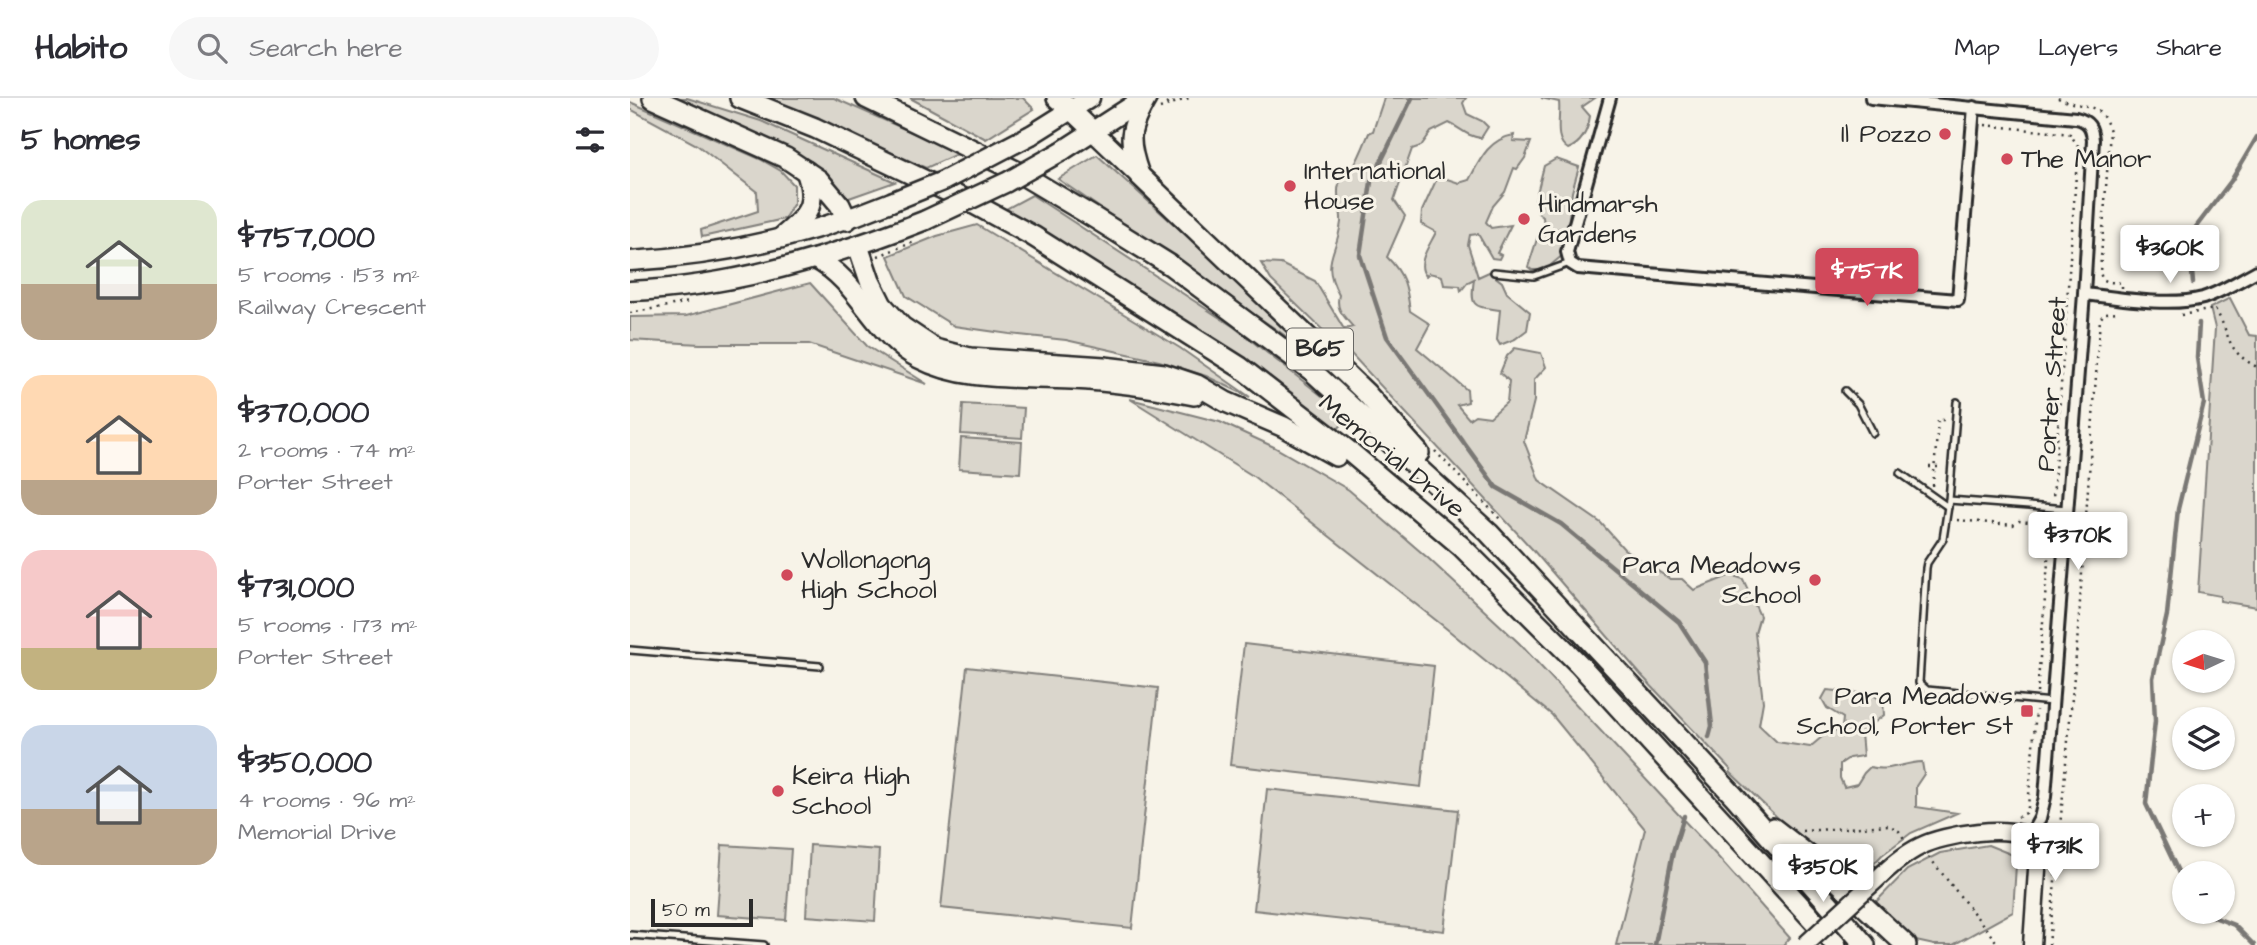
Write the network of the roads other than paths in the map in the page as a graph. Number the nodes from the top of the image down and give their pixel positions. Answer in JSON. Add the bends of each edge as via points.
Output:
{"nodes":[{"id":1,"x":653,"y":98,"type":"edge"},
{"id":2,"x":740,"y":98,"type":"edge"},
{"id":3,"x":866,"y":98,"type":"edge"},
{"id":4,"x":1090,"y":98,"type":"edge"},
{"id":5,"x":1610,"y":98,"type":"edge"},
{"id":6,"x":1871,"y":98,"type":"edge"},
{"id":7,"x":1153,"y":103,"type":"edge"},
{"id":8,"x":1971,"y":103,"type":"edge"},
{"id":9,"x":1064,"y":104,"type":"edge"},
{"id":10,"x":1092,"y":130,"type":"junction"},
{"id":11,"x":806,"y":171,"type":"junction"},
{"id":12,"x":1140,"y":176,"type":"junction"},
{"id":13,"x":847,"y":220,"type":"junction"},
{"id":14,"x":781,"y":237,"type":"junction"},
{"id":15,"x":859,"y":246,"type":"junction"},
{"id":16,"x":816,"y":259,"type":"junction"},
{"id":17,"x":630,"y":261,"type":"edge"},
{"id":18,"x":1570,"y":263,"type":"junction"},
{"id":19,"x":2257,"y":271,"type":"edge"},
{"id":20,"x":1494,"y":272,"type":"dead end"},
{"id":21,"x":630,"y":291,"type":"edge"},
{"id":22,"x":2084,"y":294,"type":"junction"},
{"id":23,"x":1844,"y":391,"type":"dead end"},
{"id":24,"x":1226,"y":402,"type":"junction"},
{"id":25,"x":1957,"y":402,"type":"dead end"},
{"id":26,"x":1873,"y":433,"type":"dead end"},
{"id":27,"x":1899,"y":473,"type":"dead end"},
{"id":28,"x":1950,"y":499,"type":"junction"},
{"id":29,"x":1414,"y":505,"type":"junction"},
{"id":30,"x":1948,"y":507,"type":"junction"},
{"id":31,"x":2068,"y":509,"type":"junction"},
{"id":32,"x":1496,"y":528,"type":"junction"},
{"id":33,"x":630,"y":650,"type":"edge"},
{"id":34,"x":820,"y":666,"type":"dead end"},
{"id":35,"x":2052,"y":702,"type":"junction"},
{"id":36,"x":1734,"y":796,"type":"junction"},
{"id":37,"x":1714,"y":813,"type":"junction"},
{"id":38,"x":2029,"y":838,"type":"junction"},
{"id":39,"x":630,"y":935,"type":"edge"},
{"id":40,"x":764,"y":945,"type":"edge"},
{"id":41,"x":1805,"y":945,"type":"edge"},
{"id":42,"x":1815,"y":945,"type":"edge"},
{"id":43,"x":1836,"y":945,"type":"edge"},
{"id":44,"x":1865,"y":945,"type":"edge"},
{"id":45,"x":1906,"y":945,"type":"edge"},
{"id":46,"x":2032,"y":945,"type":"edge"}],
"edges":[{"from":1,"to":11,"type":"highway","via":[[761,145]]},
{"from":2,"to":29,"type":"highway","name":"Memorial Drive","via":[[815,128],[1033,236],[1240,367]]},
{"from":3,"to":32,"type":"highway","name":"Memorial Drive","via":[[1016,171],[1170,265],[1312,371]]},
{"from":4,"to":9,"type":"main road"},
{"from":5,"to":18,"type":"street","via":[[1567,252]]},
{"from":6,"to":8,"type":"street","name":"Porter Street"},
{"from":7,"to":10,"type":"main road"},
{"from":7,"to":12,"type":"main road","via":[[1135,118],[1130,133]]},
{"from":8,"to":18,"type":"street","via":[[1958,300],[1578,268]]},
{"from":8,"to":22,"type":"street","name":"Porter Street","via":[[2076,118],[2089,125]]},
{"from":9,"to":10,"type":"main road","number":"B65"},
{"from":9,"to":13,"type":"main road","bridge":true,"via":[[1031,135],[943,181]]},
{"from":10,"to":12,"type":"main road","number":"B65"},
{"from":10,"to":15,"type":"main road","bridge":true,"via":[[1007,182]]},
{"from":11,"to":13,"type":"highway","via":[[830,193]]},
{"from":11,"to":14,"type":"highway","via":[[810,208]]},
{"from":12,"to":32,"type":"highway","number":"B65","via":[[1366,393]]},
{"from":13,"to":14,"type":"main road"},
{"from":13,"to":15,"type":"main road"},
{"from":14,"to":17,"type":"main road","via":[[697,254]]},
{"from":15,"to":16,"type":"main road"},
{"from":15,"to":24,"type":"highway","via":[[882,305],[902,327],[934,349],[970,358],[1149,371],[1197,385]]},
{"from":16,"to":21,"type":"main road","via":[[732,278]]},
{"from":16,"to":24,"type":"highway","via":[[836,272],[896,342],[937,366],[992,376],[1149,386]]},
{"from":18,"to":20,"type":"lane","via":[[1534,275]]},
{"from":19,"to":22,"type":"street","via":[[2214,294],[2189,301]]},
{"from":22,"to":31,"type":"street","name":"Porter Street"},
{"from":23,"to":26,"type":"lane","via":[[1858,404]]},
{"from":24,"to":29,"type":"highway","via":[[1318,445]]},
{"from":25,"to":28,"type":"lane"},
{"from":27,"to":30,"type":"lane"},
{"from":28,"to":30,"type":"lane"},
{"from":28,"to":31,"type":"lane"},
{"from":29,"to":37,"type":"highway","name":"Memorial Drive","via":[[1579,664]]},
{"from":30,"to":35,"type":"lane","via":[[1943,539],[1926,568],[1919,683],[1927,690]]},
{"from":31,"to":35,"type":"street","name":"Porter Street"},
{"from":32,"to":36,"type":"highway","name":"Memorial Drive"},
{"from":33,"to":34,"type":"lane"},
{"from":35,"to":38,"type":"street","name":"Porter Street","via":[[2044,804]]},
{"from":36,"to":44,"type":"highway","name":"Memorial Drive"},
{"from":36,"to":45,"type":"highway","via":[[1817,862]]},
{"from":37,"to":42,"type":"highway"},
{"from":37,"to":43,"type":"highway","name":"Memorial Drive"},
{"from":38,"to":41,"type":"main road","bridge":true,"via":[[1975,832],[1920,846]]},
{"from":38,"to":46,"type":"main road","via":[[2038,855]]},
{"from":39,"to":40,"type":"lane"}]}
